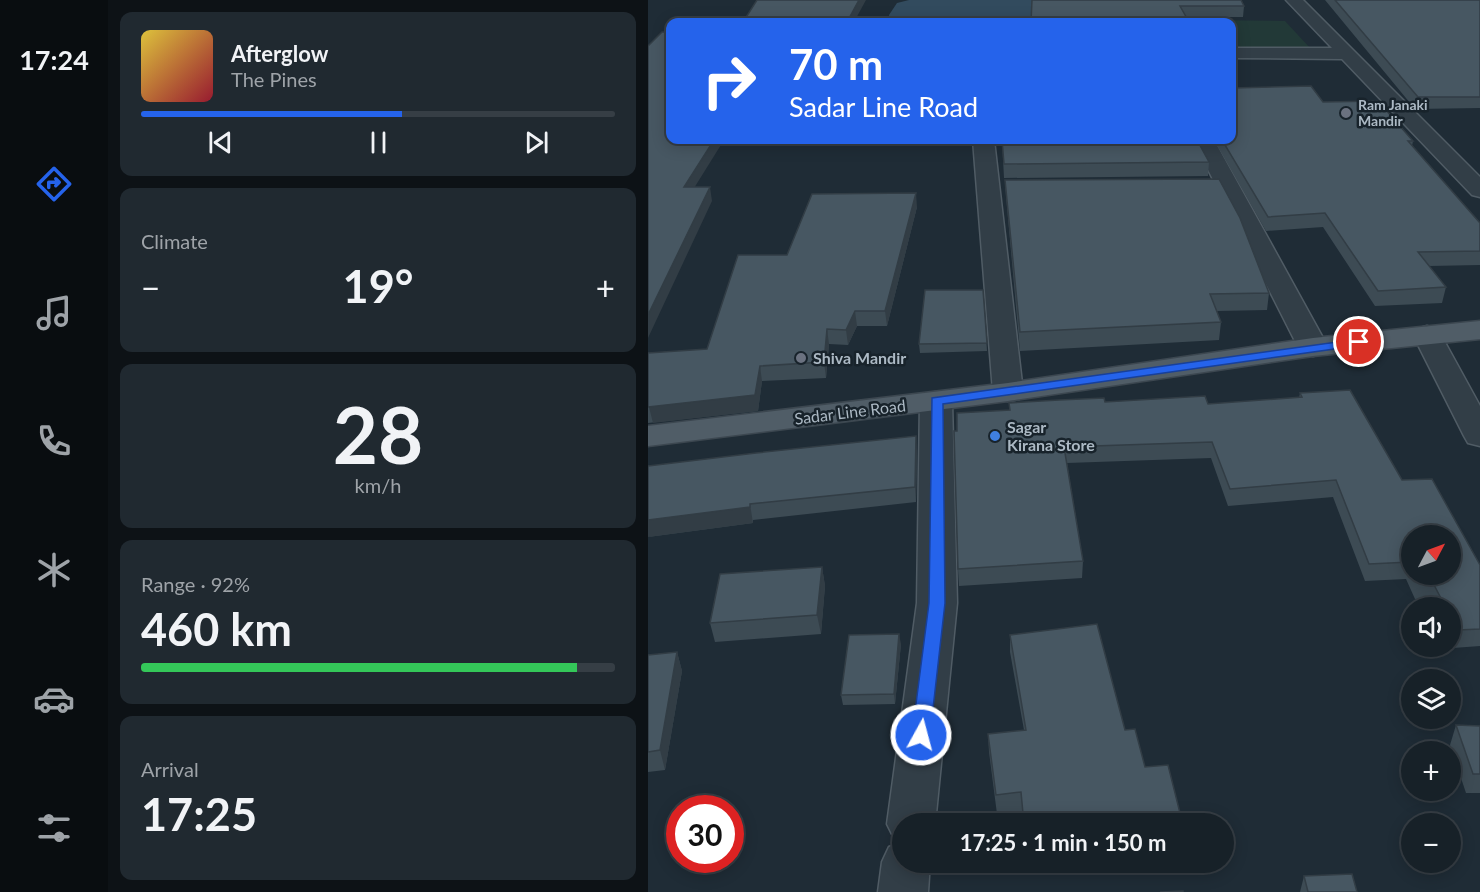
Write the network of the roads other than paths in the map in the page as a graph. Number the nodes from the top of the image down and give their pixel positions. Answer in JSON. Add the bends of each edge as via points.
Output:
{"nodes":[{"id":1,"x":1294,"y":0,"type":"edge"},
{"id":2,"x":1236,"y":53,"type":"edge"},
{"id":3,"x":1349,"y":54,"type":"junction"},
{"id":4,"x":984,"y":144,"type":"edge"},
{"id":5,"x":1204,"y":144,"type":"edge"},
{"id":6,"x":1480,"y":189,"type":"edge"},
{"id":7,"x":1480,"y":330,"type":"edge"},
{"id":8,"x":1427,"y":335,"type":"junction"},
{"id":9,"x":1313,"y":347,"type":"junction"},
{"id":10,"x":1008,"y":392,"type":"junction"},
{"id":11,"x":936,"y":401,"type":"junction"},
{"id":12,"x":648,"y":436,"type":"edge"},
{"id":13,"x":1480,"y":436,"type":"edge"},
{"id":14,"x":912,"y":813,"type":"edge"},
{"id":15,"x":905,"y":873,"type":"edge"},
{"id":16,"x":903,"y":892,"type":"edge"}],
"edges":[{"from":1,"to":3,"type":"street"},
{"from":2,"to":3,"type":"street"},
{"from":3,"to":6,"type":"street"},
{"from":4,"to":10,"type":"street","via":[[1000,187]]},
{"from":5,"to":9,"type":"street","via":[[1215,186]]},
{"from":7,"to":8,"type":"main road","name":"Sadar Line Road"},
{"from":8,"to":9,"type":"main road","name":"Sadar Line Road"},
{"from":8,"to":13,"type":"street"},
{"from":9,"to":10,"type":"main road","name":"Sadar Line Road"},
{"from":10,"to":11,"type":"main road","name":"Sadar Line Road"},
{"from":11,"to":12,"type":"main road","name":"Sadar Line Road"},
{"from":11,"to":14,"type":"street","via":[[937,603]]},
{"from":15,"to":16,"type":"street"}]}
